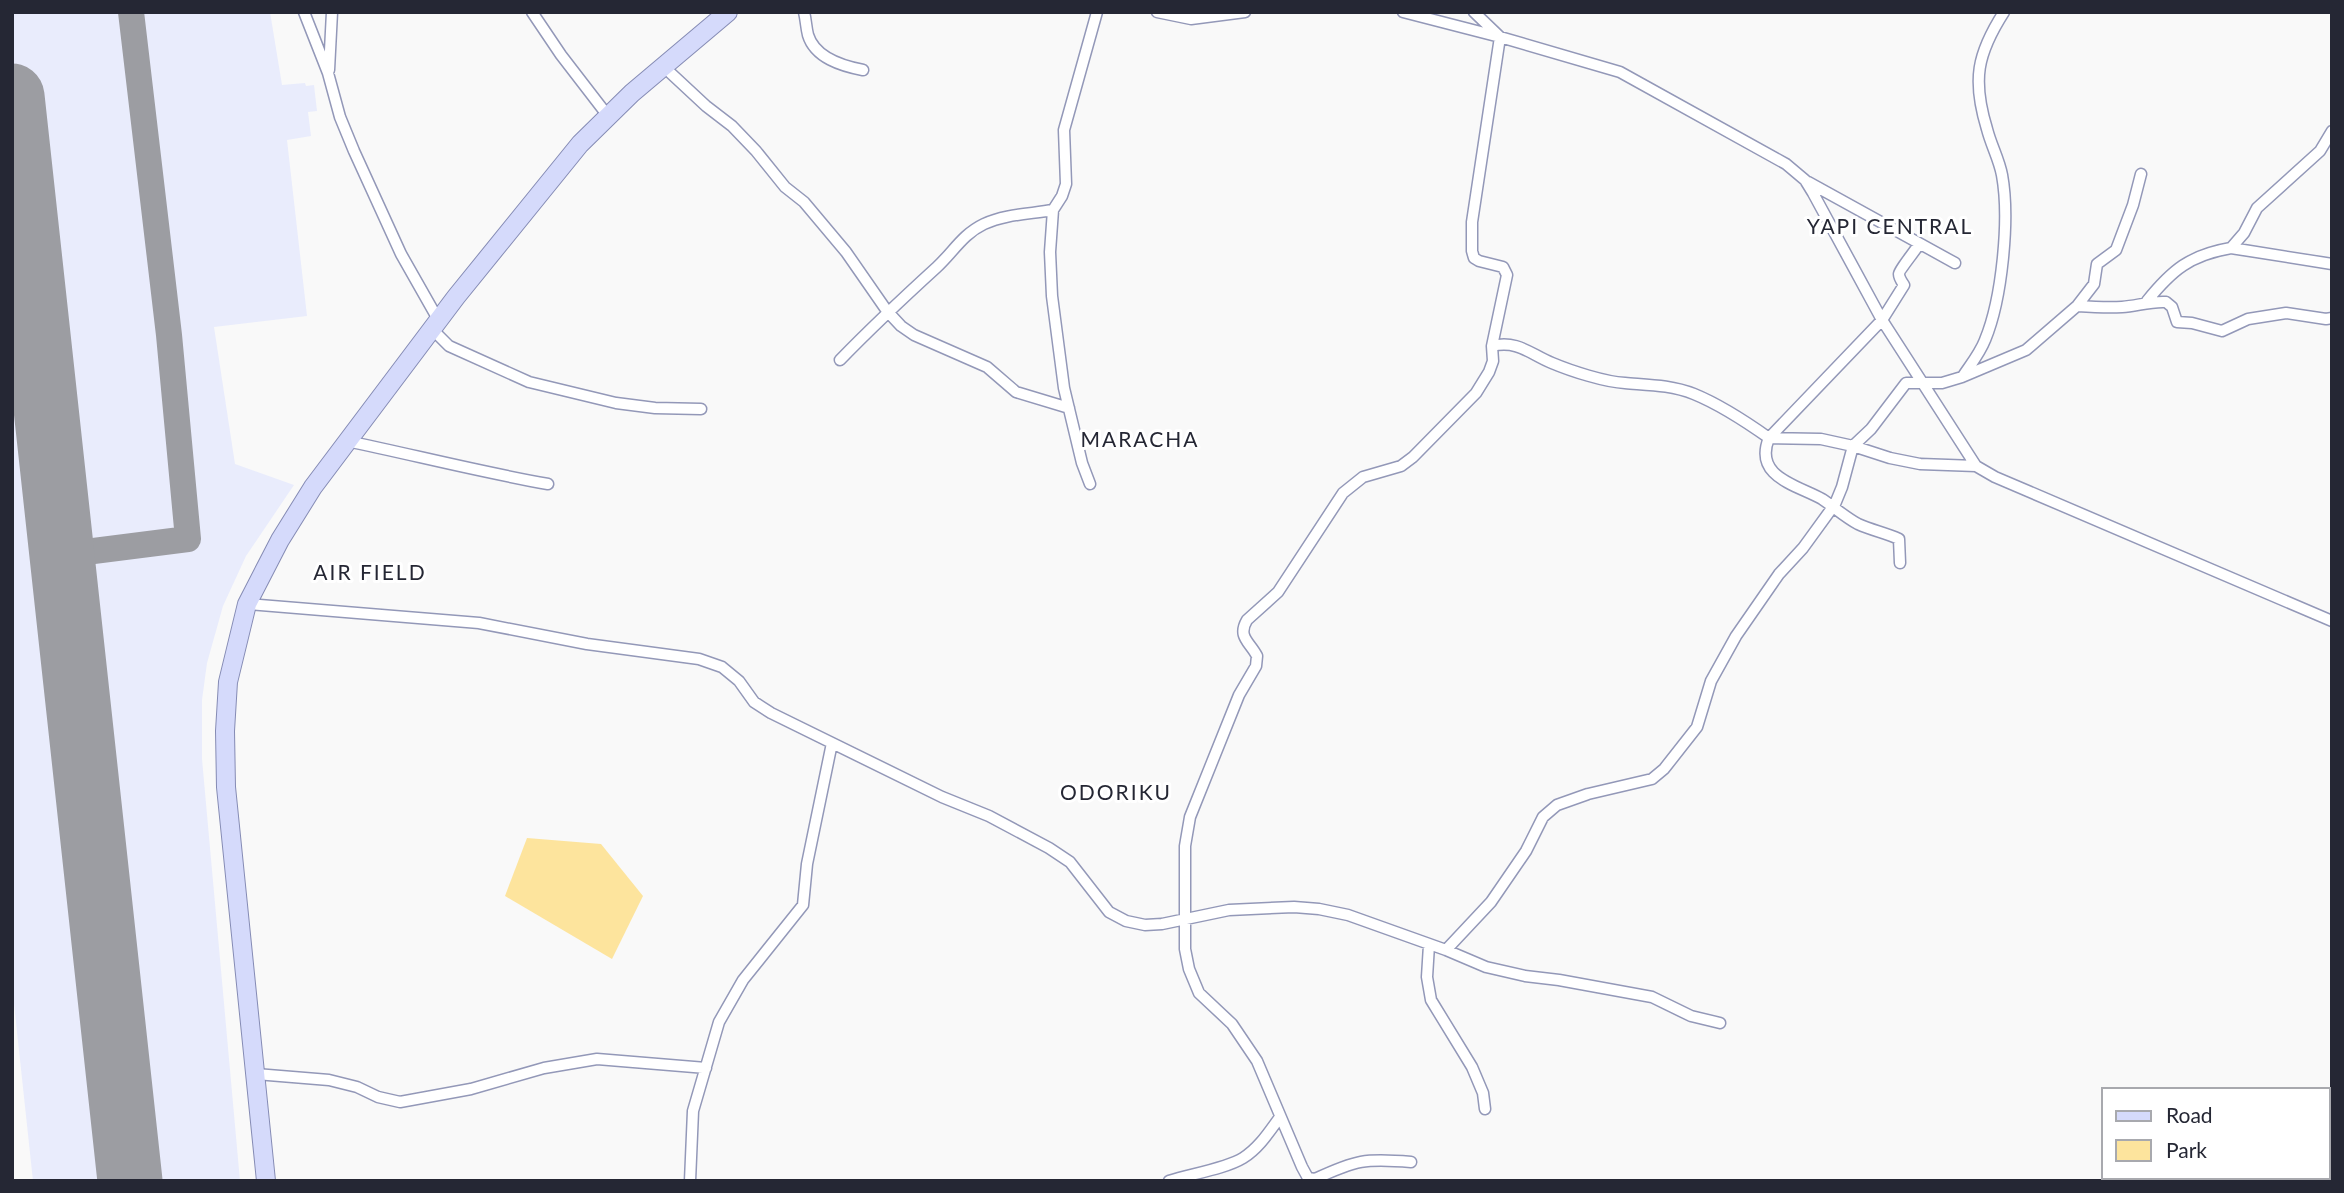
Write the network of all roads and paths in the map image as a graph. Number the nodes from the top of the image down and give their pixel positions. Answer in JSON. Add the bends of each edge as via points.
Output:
{"nodes":[{"id":1,"x":304,"y":12,"type":"edge"},
{"id":2,"x":332,"y":12,"type":"edge"},
{"id":3,"x":532,"y":12,"type":"edge"},
{"id":4,"x":728,"y":12,"type":"edge"},
{"id":5,"x":804,"y":12,"type":"edge"},
{"id":6,"x":1097,"y":12,"type":"edge"},
{"id":7,"x":1157,"y":12,"type":"edge"},
{"id":8,"x":1245,"y":12,"type":"edge"},
{"id":9,"x":1403,"y":12,"type":"edge"},
{"id":10,"x":1474,"y":12,"type":"edge"},
{"id":11,"x":2004,"y":12,"type":"edge"},
{"id":12,"x":1500,"y":37,"type":"junction"},
{"id":13,"x":663,"y":66,"type":"junction"},
{"id":14,"x":863,"y":70,"type":"dead end"},
{"id":15,"x":328,"y":73,"type":"junction"},
{"id":16,"x":608,"y":116,"type":"junction"},
{"id":17,"x":2332,"y":131,"type":"edge"},
{"id":18,"x":2320,"y":151,"type":"junction"},
{"id":19,"x":2332,"y":155,"type":"edge"},
{"id":20,"x":2141,"y":174,"type":"dead end"},
{"id":21,"x":1805,"y":180,"type":"junction"},
{"id":22,"x":1053,"y":210,"type":"junction"},
{"id":23,"x":1919,"y":244,"type":"junction"},
{"id":24,"x":2231,"y":248,"type":"junction"},
{"id":25,"x":1955,"y":263,"type":"dead end"},
{"id":26,"x":2332,"y":264,"type":"edge"},
{"id":27,"x":2147,"y":301,"type":"junction"},
{"id":28,"x":2077,"y":306,"type":"junction"},
{"id":29,"x":887,"y":311,"type":"junction"},
{"id":30,"x":2332,"y":318,"type":"edge"},
{"id":31,"x":1882,"y":320,"type":"junction"},
{"id":32,"x":435,"y":325,"type":"junction"},
{"id":33,"x":1492,"y":346,"type":"junction"},
{"id":34,"x":840,"y":360,"type":"dead end"},
{"id":35,"x":1962,"y":377,"type":"junction"},
{"id":36,"x":1922,"y":383,"type":"junction"},
{"id":37,"x":1069,"y":408,"type":"junction"},
{"id":38,"x":701,"y":409,"type":"dead end"},
{"id":39,"x":1769,"y":438,"type":"junction"},
{"id":40,"x":347,"y":441,"type":"junction"},
{"id":41,"x":1853,"y":446,"type":"junction"},
{"id":42,"x":1976,"y":466,"type":"junction"},
{"id":43,"x":548,"y":484,"type":"dead end"},
{"id":44,"x":1090,"y":484,"type":"dead end"},
{"id":45,"x":1833,"y":506,"type":"junction"},
{"id":46,"x":1900,"y":563,"type":"dead end"},
{"id":47,"x":247,"y":604,"type":"junction"},
{"id":48,"x":2332,"y":621,"type":"edge"},
{"id":49,"x":832,"y":743,"type":"junction"},
{"id":50,"x":1185,"y":918,"type":"junction"},
{"id":51,"x":1429,"y":945,"type":"junction"},
{"id":52,"x":1446,"y":950,"type":"junction"},
{"id":53,"x":1720,"y":1023,"type":"dead end"},
{"id":54,"x":706,"y":1068,"type":"junction"},
{"id":55,"x":256,"y":1074,"type":"junction"},
{"id":56,"x":1485,"y":1109,"type":"dead end"},
{"id":57,"x":1280,"y":1117,"type":"junction"},
{"id":58,"x":1411,"y":1162,"type":"dead end"},
{"id":59,"x":266,"y":1181,"type":"edge"},
{"id":60,"x":690,"y":1181,"type":"edge"},
{"id":61,"x":1169,"y":1181,"type":"edge"}],
"edges":[{"from":1,"to":15,"type":"street"},
{"from":2,"to":15,"type":"street"},
{"from":3,"to":16,"type":"street"},
{"from":4,"to":13,"type":"main road"},
{"from":5,"to":14,"type":"street","via":[[807,33],[818,51]]},
{"from":6,"to":22,"type":"street","via":[[1064,130],[1066,184]]},
{"from":7,"to":8,"type":"street","via":[[1191,19]]},
{"from":9,"to":12,"type":"street"},
{"from":10,"to":12,"type":"street"},
{"from":11,"to":35,"type":"street","via":[[1983,50],[1979,85],[1987,131],[2003,178],[2001,274],[1986,338]]},
{"from":12,"to":21,"type":"street","via":[[1629,76],[1786,164]]},
{"from":12,"to":33,"type":"street","via":[[1472,243],[1474,258],[1506,269]]},
{"from":13,"to":16,"type":"main road"},
{"from":13,"to":29,"type":"street","via":[[732,126],[804,202]]},
{"from":15,"to":32,"type":"street","via":[[354,152]]},
{"from":16,"to":32,"type":"main road","via":[[580,144]]},
{"from":17,"to":18,"type":"street"},
{"from":18,"to":19,"type":"street"},
{"from":18,"to":24,"type":"street","via":[[2257,208]]},
{"from":20,"to":28,"type":"street","via":[[2116,250],[2097,264],[2094,284]]},
{"from":21,"to":23,"type":"street"},
{"from":21,"to":31,"type":"street"},
{"from":22,"to":29,"type":"street","via":[[1007,217],[971,231]]},
{"from":22,"to":37,"type":"street","via":[[1052,296]]},
{"from":23,"to":25,"type":"street"},
{"from":23,"to":31,"type":"street","via":[[1900,271],[1904,285]]},
{"from":24,"to":26,"type":"street"},
{"from":24,"to":27,"type":"street","via":[[2197,256],[2179,267]]},
{"from":27,"to":28,"type":"street","via":[[2122,307]]},
{"from":27,"to":30,"type":"street","via":[[2166,302],[2177,322],[2215,331],[2248,319],[2286,313]]},
{"from":28,"to":35,"type":"street","via":[[2026,349]]},
{"from":29,"to":34,"type":"street"},
{"from":29,"to":37,"type":"street","via":[[914,335],[987,367],[1016,392]]},
{"from":31,"to":36,"type":"street"},
{"from":31,"to":39,"type":"street"},
{"from":32,"to":38,"type":"street","via":[[449,346],[529,382],[616,403]]},
{"from":32,"to":40,"type":"main road"},
{"from":33,"to":39,"type":"street","via":[[1521,346],[1553,363],[1604,379],[1692,393]]},
{"from":33,"to":50,"type":"street","via":[[1492,366],[1476,393],[1413,457],[1401,466],[1363,477],[1343,493],[1278,592],[1244,625],[1243,636],[1254,650],[1256,662],[1190,817],[1185,846]]},
{"from":35,"to":36,"type":"street"},
{"from":36,"to":41,"type":"street","via":[[1901,386]]},
{"from":36,"to":42,"type":"street"},
{"from":37,"to":44,"type":"street"},
{"from":39,"to":41,"type":"street"},
{"from":39,"to":45,"type":"street","via":[[1764,458],[1778,477]]},
{"from":40,"to":43,"type":"street"},
{"from":40,"to":47,"type":"main road","via":[[280,540]]},
{"from":41,"to":42,"type":"street","via":[[1920,464]]},
{"from":41,"to":45,"type":"street"},
{"from":42,"to":48,"type":"street"},
{"from":45,"to":46,"type":"street","via":[[1858,523],[1899,539]]},
{"from":45,"to":52,"type":"street","via":[[1736,636],[1711,681],[1697,727],[1659,776],[1557,805],[1543,817],[1491,902]]},
{"from":47,"to":49,"type":"street","via":[[479,623],[699,659],[722,667],[754,702],[771,713]]},
{"from":47,"to":55,"type":"main road","via":[[228,682],[226,787]]},
{"from":49,"to":50,"type":"street","via":[[1049,848],[1070,863],[1109,912],[1126,921],[1145,925]]},
{"from":49,"to":54,"type":"street","via":[[803,905],[743,980],[719,1022]]},
{"from":50,"to":51,"type":"street","via":[[1258,908],[1319,909]]},
{"from":50,"to":57,"type":"street","via":[[1185,949],[1194,984],[1232,1024],[1257,1060]]},
{"from":51,"to":52,"type":"street"},
{"from":51,"to":56,"type":"street","via":[[1431,1000],[1472,1067]]},
{"from":52,"to":53,"type":"street","via":[[1486,967],[1525,976],[1652,997],[1691,1016]]},
{"from":54,"to":55,"type":"street","via":[[597,1059],[400,1102],[329,1080]]},
{"from":54,"to":60,"type":"street","via":[[693,1111]]},
{"from":55,"to":59,"type":"main road"},
{"from":57,"to":58,"type":"street","via":[[1311,1180],[1357,1161]]},
{"from":57,"to":61,"type":"street","via":[[1244,1157]]}]}
